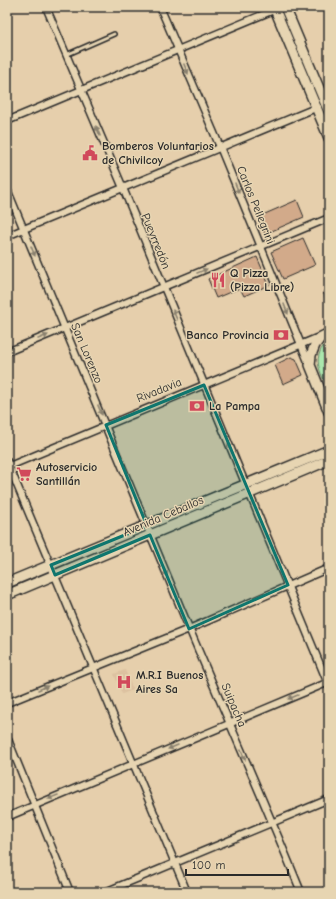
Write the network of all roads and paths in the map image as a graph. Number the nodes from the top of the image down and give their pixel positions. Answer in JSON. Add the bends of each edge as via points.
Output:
{"nodes":[{"id":1,"x":46,"y":7,"type":"edge"},
{"id":2,"x":160,"y":7,"type":"edge"},
{"id":3,"x":285,"y":7,"type":"edge"},
{"id":4,"x":277,"y":8,"type":"edge"},
{"id":5,"x":114,"y":34,"type":"dead end"},
{"id":6,"x":178,"y":50,"type":"junction"},
{"id":7,"x":66,"y":55,"type":"junction"},
{"id":8,"x":81,"y":90,"type":"junction"},
{"id":9,"x":328,"y":106,"type":"edge"},
{"id":10,"x":316,"y":107,"type":"junction"},
{"id":11,"x":7,"y":121,"type":"edge"},
{"id":12,"x":329,"y":138,"type":"edge"},
{"id":13,"x":220,"y":147,"type":"junction"},
{"id":14,"x":123,"y":188,"type":"junction"},
{"id":15,"x":7,"y":189,"type":"edge"},
{"id":16,"x":329,"y":218,"type":"edge"},
{"id":17,"x":24,"y":229,"type":"junction"},
{"id":18,"x":7,"y":236,"type":"edge"},
{"id":19,"x":260,"y":247,"type":"junction"},
{"id":20,"x":163,"y":287,"type":"junction"},
{"id":21,"x":64,"y":327,"type":"junction"},
{"id":22,"x":325,"y":335,"type":"edge"},
{"id":23,"x":301,"y":346,"type":"junction"},
{"id":24,"x":7,"y":352,"type":"edge"},
{"id":25,"x":310,"y":365,"type":"junction"},
{"id":26,"x":204,"y":385,"type":"junction"},
{"id":27,"x":329,"y":412,"type":"edge"},
{"id":28,"x":106,"y":425,"type":"junction"},
{"id":29,"x":329,"y":450,"type":"edge"},
{"id":30,"x":329,"y":460,"type":"edge"},
{"id":31,"x":8,"y":465,"type":"edge"},
{"id":32,"x":245,"y":485,"type":"junction"},
{"id":33,"x":249,"y":494,"type":"junction"},
{"id":34,"x":149,"y":530,"type":"junction"},
{"id":35,"x":51,"y":565,"type":"junction"},
{"id":36,"x":329,"y":568,"type":"edge"},
{"id":37,"x":55,"y":575,"type":"junction"},
{"id":38,"x":7,"y":583,"type":"edge"},
{"id":39,"x":288,"y":585,"type":"junction"},
{"id":40,"x":7,"y":595,"type":"edge"},
{"id":41,"x":189,"y":628,"type":"junction"},
{"id":42,"x":93,"y":667,"type":"junction"},
{"id":43,"x":329,"y":683,"type":"edge"},
{"id":44,"x":7,"y":702,"type":"edge"},
{"id":45,"x":230,"y":724,"type":"junction"},
{"id":46,"x":7,"y":737,"type":"edge"},
{"id":47,"x":133,"y":764,"type":"junction"},
{"id":48,"x":329,"y":799,"type":"edge"},
{"id":49,"x":35,"y":805,"type":"junction"},
{"id":50,"x":7,"y":817,"type":"edge"},
{"id":51,"x":273,"y":822,"type":"junction"},
{"id":52,"x":175,"y":864,"type":"junction"},
{"id":53,"x":70,"y":892,"type":"edge"},
{"id":54,"x":105,"y":892,"type":"edge"},
{"id":55,"x":187,"y":892,"type":"edge"},
{"id":56,"x":301,"y":892,"type":"edge"}],
"edges":[{"from":1,"to":7,"type":"street","name":"Pueyrredón"},
{"from":2,"to":6,"type":"street","name":"Carlos Pellegrini"},
{"from":3,"to":9,"type":"main road"},
{"from":4,"to":6,"type":"street"},
{"from":4,"to":10,"type":"main road"},
{"from":5,"to":7,"type":"lane"},
{"from":6,"to":8,"type":"street"},
{"from":6,"to":13,"type":"street","name":"Carlos Pellegrini","one_way":true},
{"from":7,"to":8,"type":"street","name":"Pueyrredón"},
{"from":8,"to":11,"type":"street"},
{"from":14,"to":8,"type":"street","name":"Pueyrredón","one_way":true},
{"from":9,"to":10,"type":"street"},
{"from":10,"to":12,"type":"main road"},
{"from":10,"to":13,"type":"street"},
{"from":13,"to":14,"type":"street"},
{"from":13,"to":19,"type":"street","name":"Carlos Pellegrini","one_way":true},
{"from":14,"to":17,"type":"street"},
{"from":14,"to":20,"type":"street","name":"Pueyrredón"},
{"from":15,"to":17,"type":"street","name":"San Lorenzo"},
{"from":16,"to":19,"type":"street"},
{"from":17,"to":18,"type":"street"},
{"from":17,"to":21,"type":"street","name":"San Lorenzo","one_way":true},
{"from":20,"to":19,"type":"street","one_way":true},
{"from":19,"to":23,"type":"street","name":"Carlos Pellegrini","one_way":true},
{"from":20,"to":21,"type":"street"},
{"from":26,"to":20,"type":"street","name":"Pueyrredón","one_way":true},
{"from":24,"to":21,"type":"street","one_way":true},
{"from":21,"to":28,"type":"street","name":"San Lorenzo","one_way":true},
{"from":22,"to":23,"type":"street","name":"Rivadavia"},
{"from":22,"to":25,"type":"main road","name":"Rivadavia","via":[[312,350]]},
{"from":23,"to":25,"type":"street","name":"Carlos Pellegrini"},
{"from":23,"to":26,"type":"street","name":"Rivadavia"},
{"from":25,"to":27,"type":"main road","name":"Carlos Pellegrini"},
{"from":26,"to":28,"type":"street","name":"Rivadavia"},
{"from":32,"to":26,"type":"street","name":"Pueyrredón","one_way":true},
{"from":28,"to":31,"type":"street","name":"Rivadavia"},
{"from":28,"to":34,"type":"street","name":"San Lorenzo"},
{"from":29,"to":32,"type":"main road","name":"Avenida Ceballos"},
{"from":30,"to":33,"type":"main road","name":"Avenida Ceballos"},
{"from":31,"to":35,"type":"street"},
{"from":32,"to":33,"type":"street","name":"Pueyrredón"},
{"from":32,"to":34,"type":"main road","name":"Avenida Ceballos"},
{"from":33,"to":34,"type":"main road","name":"Avenida Ceballos"},
{"from":33,"to":39,"type":"street","name":"Pueyrredón"},
{"from":34,"to":35,"type":"main road","name":"Avenida Ceballos"},
{"from":34,"to":37,"type":"main road","name":"Avenida Ceballos"},
{"from":34,"to":41,"type":"street","name":"Suipacha","one_way":true},
{"from":35,"to":37,"type":"street"},
{"from":35,"to":38,"type":"main road","name":"Avenida Ceballos"},
{"from":36,"to":39,"type":"street"},
{"from":37,"to":40,"type":"main road","name":"Avenida Ceballos"},
{"from":37,"to":42,"type":"street"},
{"from":39,"to":41,"type":"street"},
{"from":39,"to":43,"type":"street","name":"Pueyrredón"},
{"from":41,"to":42,"type":"street"},
{"from":41,"to":45,"type":"street","name":"Suipacha"},
{"from":44,"to":42,"type":"street","one_way":true},
{"from":42,"to":47,"type":"street"},
{"from":43,"to":45,"type":"street","one_way":true},
{"from":45,"to":47,"type":"street","one_way":true},
{"from":45,"to":51,"type":"street","name":"Suipacha","one_way":true},
{"from":46,"to":49,"type":"street"},
{"from":47,"to":49,"type":"street","one_way":true},
{"from":47,"to":52,"type":"street"},
{"from":48,"to":51,"type":"street"},
{"from":49,"to":50,"type":"street"},
{"from":49,"to":53,"type":"street"},
{"from":51,"to":52,"type":"street"},
{"from":51,"to":56,"type":"street","name":"Suipacha"},
{"from":52,"to":54,"type":"street"},
{"from":52,"to":55,"type":"street"}]}
